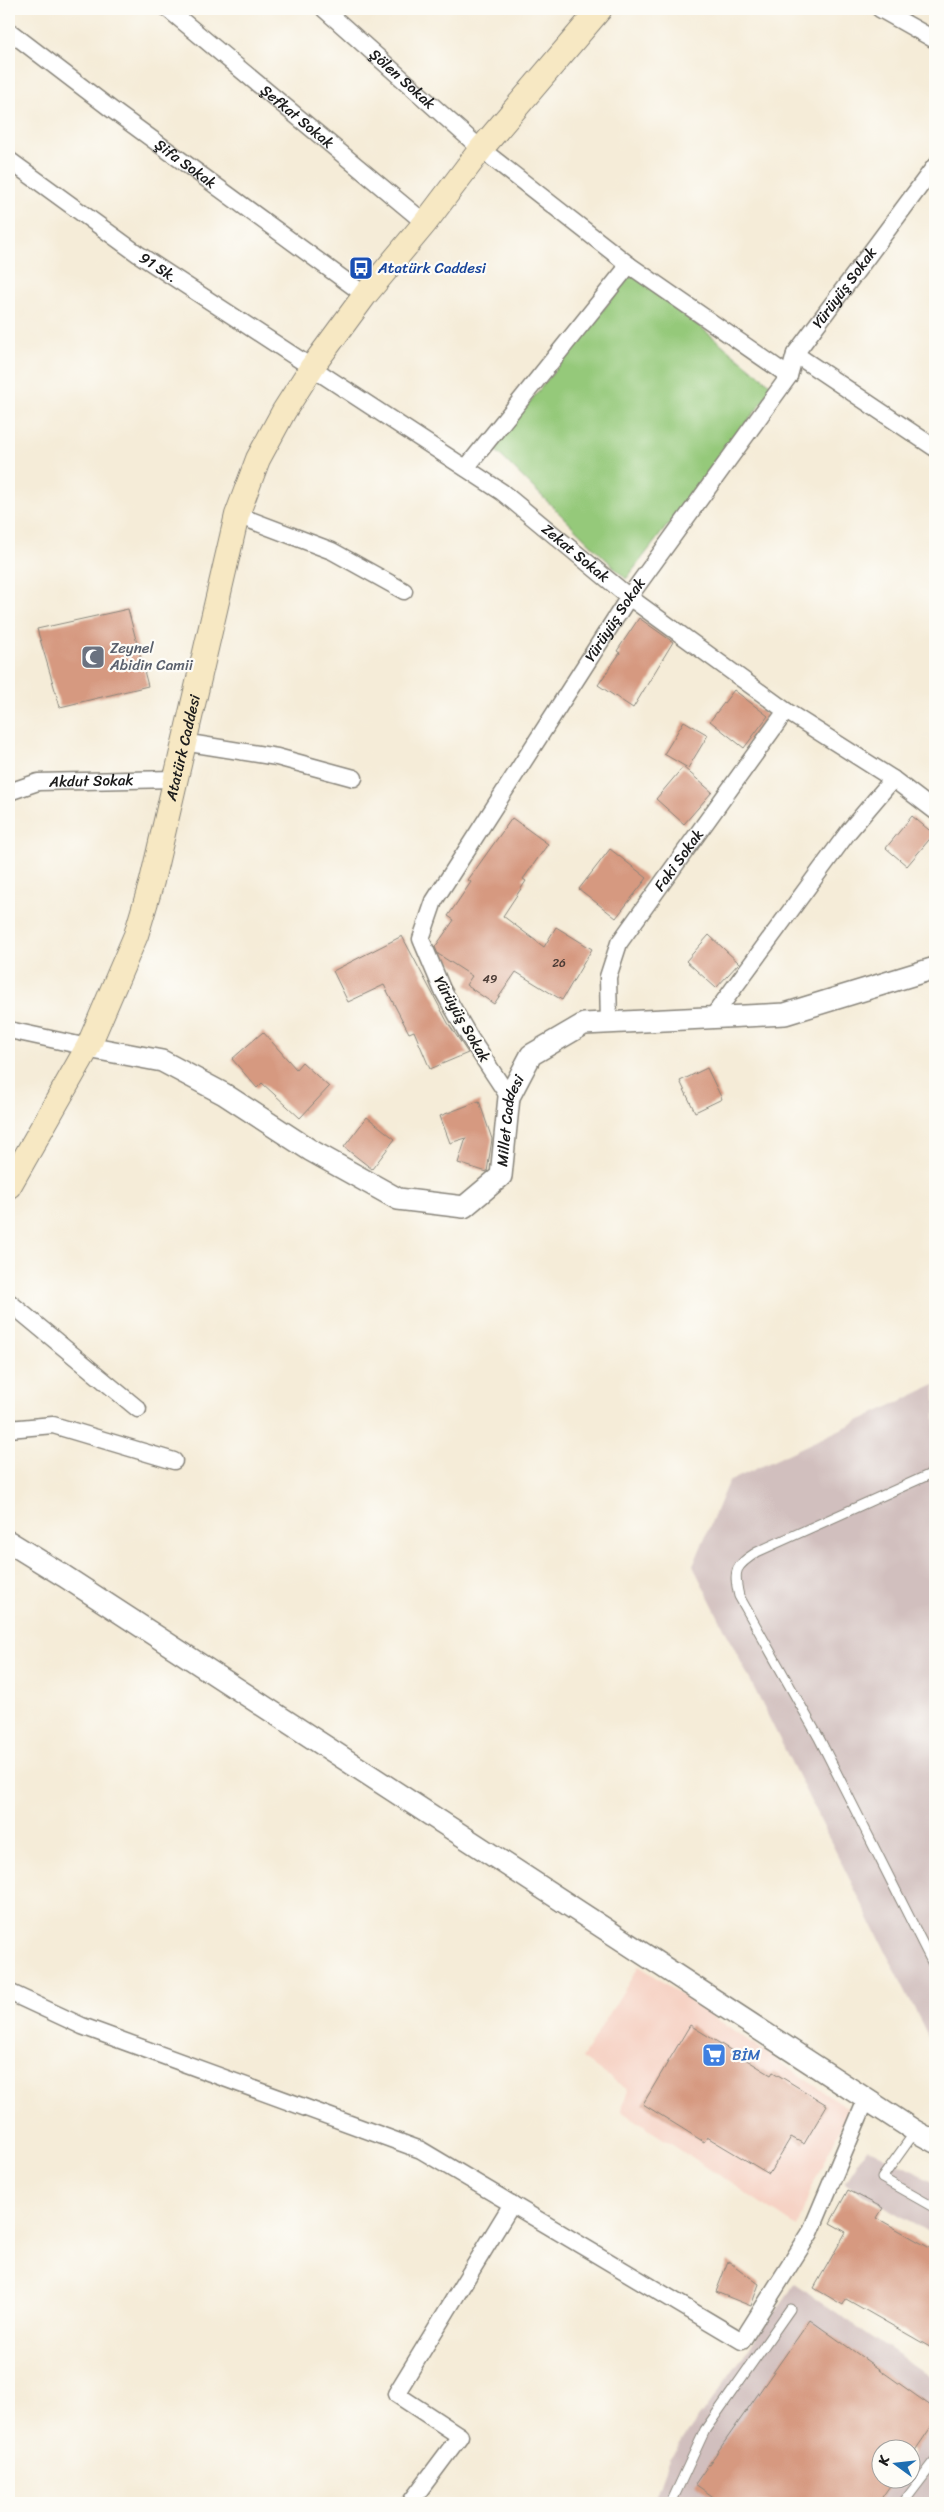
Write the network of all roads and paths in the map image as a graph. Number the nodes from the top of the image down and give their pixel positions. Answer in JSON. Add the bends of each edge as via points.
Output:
{"nodes":[{"id":1,"x":168,"y":9,"type":"edge"},
{"id":2,"x":324,"y":9,"type":"edge"},
{"id":3,"x":600,"y":9,"type":"edge"},
{"id":4,"x":880,"y":9,"type":"edge"},
{"id":5,"x":9,"y":31,"type":"edge"},
{"id":6,"x":935,"y":40,"type":"edge"},
{"id":7,"x":481,"y":149,"type":"junction"},
{"id":8,"x":9,"y":160,"type":"edge"},
{"id":9,"x":935,"y":166,"type":"edge"},
{"id":10,"x":425,"y":223,"type":"junction"},
{"id":11,"x":629,"y":265,"type":"junction"},
{"id":12,"x":365,"y":296,"type":"junction"},
{"id":13,"x":795,"y":354,"type":"junction"},
{"id":14,"x":312,"y":367,"type":"junction"},
{"id":15,"x":789,"y":376,"type":"junction"},
{"id":16,"x":935,"y":448,"type":"edge"},
{"id":17,"x":466,"y":468,"type":"junction"},
{"id":18,"x":237,"y":515,"type":"junction"},
{"id":19,"x":404,"y":591,"type":"dead end"},
{"id":20,"x":629,"y":597,"type":"junction"},
{"id":21,"x":786,"y":711,"type":"junction"},
{"id":22,"x":183,"y":742,"type":"junction"},
{"id":23,"x":354,"y":778,"type":"dead end"},
{"id":24,"x":893,"y":779,"type":"junction"},
{"id":25,"x":174,"y":780,"type":"junction"},
{"id":26,"x":9,"y":792,"type":"edge"},
{"id":27,"x":935,"y":811,"type":"edge"},
{"id":28,"x":935,"y":968,"type":"edge"},
{"id":29,"x":711,"y":1018,"type":"junction"},
{"id":30,"x":609,"y":1024,"type":"junction"},
{"id":31,"x":9,"y":1030,"type":"edge"},
{"id":32,"x":88,"y":1046,"type":"junction"},
{"id":33,"x":509,"y":1096,"type":"junction"},
{"id":34,"x":9,"y":1186,"type":"edge"},
{"id":35,"x":9,"y":1302,"type":"edge"},
{"id":36,"x":138,"y":1409,"type":"dead end"},
{"id":37,"x":9,"y":1428,"type":"edge"},
{"id":38,"x":174,"y":1461,"type":"dead end"},
{"id":39,"x":935,"y":1472,"type":"edge"},
{"id":40,"x":9,"y":1542,"type":"edge"},
{"id":41,"x":935,"y":1968,"type":"edge"},
{"id":42,"x":9,"y":1992,"type":"edge"},
{"id":43,"x":866,"y":2100,"type":"junction"},
{"id":44,"x":915,"y":2132,"type":"junction"},
{"id":45,"x":935,"y":2142,"type":"edge"},
{"id":46,"x":512,"y":2204,"type":"junction"},
{"id":47,"x":935,"y":2208,"type":"edge"},
{"id":48,"x":790,"y":2310,"type":"dead end"},
{"id":49,"x":935,"y":2461,"type":"edge"},
{"id":50,"x":410,"y":2503,"type":"edge"},
{"id":51,"x":671,"y":2503,"type":"edge"},
{"id":52,"x":904,"y":2503,"type":"edge"}],
"edges":[{"from":1,"to":10,"type":"street","name":"Şefkat Sokak"},
{"from":2,"to":7,"type":"street","name":"Şölen Sokak"},
{"from":3,"to":7,"type":"main road","name":"Atatürk Caddesi"},
{"from":4,"to":6,"type":"street"},
{"from":5,"to":12,"type":"street","name":"Şifa Sokak"},
{"from":7,"to":10,"type":"main road","name":"Atatürk Caddesi"},
{"from":7,"to":11,"type":"street","name":"Şölen Sokak"},
{"from":8,"to":14,"type":"street","name":"91 Sk.","via":[[138,254]]},
{"from":9,"to":13,"type":"street","name":"Yürüyüş Sokak"},
{"from":10,"to":12,"type":"main road","name":"Atatürk Caddesi"},
{"from":11,"to":15,"type":"street","name":"Şölen Sokak"},
{"from":11,"to":17,"type":"street"},
{"from":12,"to":14,"type":"main road","name":"Atatürk Caddesi"},
{"from":13,"to":15,"type":"street","name":"Yürüyüş Sokak"},
{"from":13,"to":16,"type":"street"},
{"from":14,"to":17,"type":"street","name":"Zekat Sokak"},
{"from":14,"to":18,"type":"main road","name":"Atatürk Caddesi","via":[[258,459]]},
{"from":15,"to":20,"type":"street","name":"Yürüyüş Sokak"},
{"from":17,"to":20,"type":"street","name":"Zekat Sokak","via":[[502,492]]},
{"from":18,"to":19,"type":"street","via":[[332,551]]},
{"from":18,"to":22,"type":"main road","name":"Atatürk Caddesi"},
{"from":20,"to":21,"type":"street","name":"Zekat Sokak"},
{"from":20,"to":33,"type":"street","name":"Yürüyüş Sokak","via":[[434,901],[421,939],[442,989]]},
{"from":21,"to":24,"type":"street","name":"Zekat Sokak"},
{"from":21,"to":30,"type":"street","name":"Faki Sokak","via":[[619,943],[608,977]]},
{"from":22,"to":23,"type":"street","via":[[277,757]]},
{"from":22,"to":25,"type":"main road","name":"Atatürk Caddesi"},
{"from":24,"to":27,"type":"street","name":"Zekat Sokak"},
{"from":24,"to":29,"type":"street","via":[[826,862]]},
{"from":25,"to":26,"type":"street","name":"Akdut Sokak","via":[[38,782]]},
{"from":25,"to":32,"type":"main road","name":"Atatürk Caddesi","via":[[152,881],[136,935]]},
{"from":28,"to":29,"type":"street","name":"Millet Caddesi","via":[[785,1014]]},
{"from":29,"to":30,"type":"street","name":"Millet Caddesi"},
{"from":30,"to":33,"type":"street","name":"Millet Caddesi","via":[[584,1024],[531,1055]]},
{"from":31,"to":32,"type":"street"},
{"from":32,"to":33,"type":"street","name":"Millet Caddesi","via":[[162,1061],[224,1094],[310,1150],[398,1198],[464,1207],[501,1176]]},
{"from":32,"to":34,"type":"main road","name":"Atatürk Caddesi"},
{"from":35,"to":36,"type":"street"},
{"from":37,"to":38,"type":"street","via":[[53,1425]]},
{"from":39,"to":41,"type":"lane","via":[[757,1552],[740,1564],[734,1577],[739,1596],[818,1738]]},
{"from":40,"to":43,"type":"street"},
{"from":42,"to":46,"type":"street","via":[[82,2026],[421,2150]]},
{"from":43,"to":44,"type":"street"},
{"from":43,"to":46,"type":"street","via":[[810,2233],[742,2341]]},
{"from":44,"to":45,"type":"street"},
{"from":44,"to":47,"type":"lane","via":[[882,2178]]},
{"from":46,"to":50,"type":"street","via":[[396,2394],[460,2436]]},
{"from":48,"to":51,"type":"lane","via":[[705,2430]]},
{"from":49,"to":52,"type":"lane"}]}
